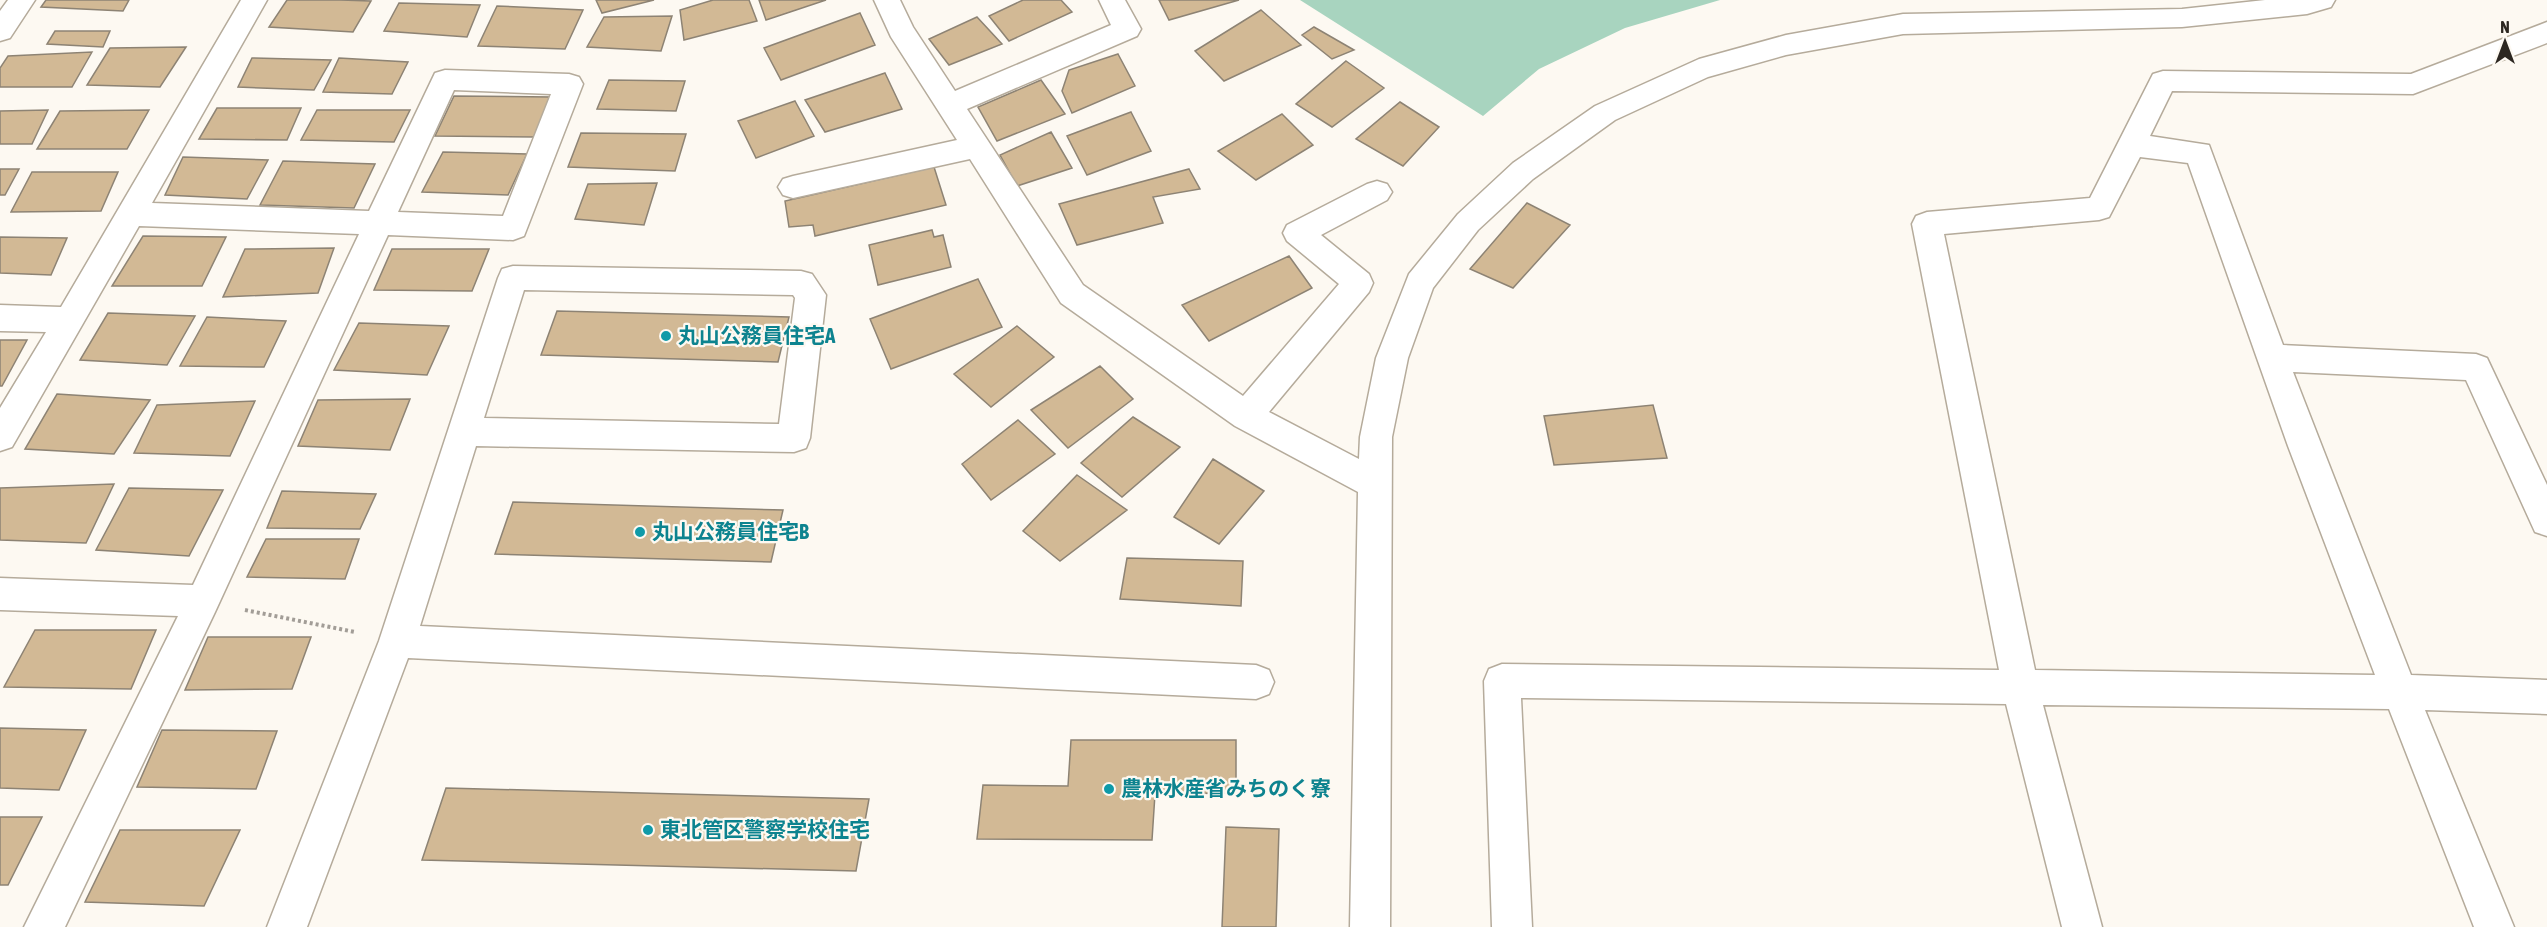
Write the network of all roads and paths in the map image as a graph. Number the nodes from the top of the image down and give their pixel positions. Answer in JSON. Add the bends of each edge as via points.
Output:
{"nodes":[{"id":1,"x":22,"y":0,"type":"edge"},
{"id":2,"x":254,"y":0,"type":"edge"},
{"id":3,"x":887,"y":0,"type":"edge"},
{"id":4,"x":1112,"y":0,"type":"edge"},
{"id":5,"x":2322,"y":0,"type":"edge"},
{"id":6,"x":0,"y":31,"type":"edge"},
{"id":7,"x":2547,"y":32,"type":"edge"},
{"id":8,"x":949,"y":105,"type":"junction"},
{"id":9,"x":2131,"y":145,"type":"junction"},
{"id":10,"x":976,"y":147,"type":"junction"},
{"id":11,"x":793,"y":187,"type":"dead end"},
{"id":12,"x":1377,"y":192,"type":"dead end"},
{"id":13,"x":129,"y":214,"type":"junction"},
{"id":14,"x":377,"y":224,"type":"junction"},
{"id":15,"x":0,"y":318,"type":"edge"},
{"id":16,"x":70,"y":320,"type":"junction"},
{"id":17,"x":2271,"y":358,"type":"junction"},
{"id":18,"x":1246,"y":416,"type":"junction"},
{"id":19,"x":464,"y":432,"type":"junction"},
{"id":20,"x":0,"y":436,"type":"edge"},
{"id":21,"x":1375,"y":484,"type":"junction"},
{"id":22,"x":2547,"y":521,"type":"edge"},
{"id":23,"x":0,"y":594,"type":"edge"},
{"id":24,"x":203,"y":601,"type":"junction"},
{"id":25,"x":397,"y":640,"type":"junction"},
{"id":26,"x":1256,"y":682,"type":"dead end"},
{"id":27,"x":2020,"y":687,"type":"junction"},
{"id":28,"x":2399,"y":692,"type":"junction"},
{"id":29,"x":2547,"y":696,"type":"edge"},
{"id":30,"x":44,"y":927,"type":"edge"},
{"id":31,"x":287,"y":927,"type":"edge"},
{"id":32,"x":1370,"y":927,"type":"edge"},
{"id":33,"x":1512,"y":927,"type":"edge"},
{"id":34,"x":2082,"y":927,"type":"edge"},
{"id":35,"x":2494,"y":927,"type":"edge"}],
"edges":[{"from":1,"to":6,"type":"street"},
{"from":2,"to":13,"type":"street"},
{"from":3,"to":8,"type":"street","via":[[901,30]]},
{"from":4,"to":8,"type":"street","via":[[1127,29]]},
{"from":5,"to":21,"type":"street","via":[[2307,5],[2182,18],[1903,24],[1786,45],[1699,69],[1605,113],[1523,171],[1468,222],[1420,283],[1392,358],[1376,437]]},
{"from":7,"to":9,"type":"street","via":[[2413,84],[2163,81]]},
{"from":8,"to":10,"type":"street"},
{"from":9,"to":17,"type":"street","via":[[2199,153]]},
{"from":9,"to":27,"type":"street","via":[[2099,209],[1927,224]]},
{"from":10,"to":11,"type":"street"},
{"from":10,"to":18,"type":"street","via":[[1072,294]]},
{"from":12,"to":18,"type":"street","via":[[1298,233],[1358,283]]},
{"from":13,"to":14,"type":"street"},
{"from":13,"to":16,"type":"street"},
{"from":14,"to":14,"type":"street","via":[[445,80],[569,84],[513,228]]},
{"from":14,"to":24,"type":"street"},
{"from":15,"to":16,"type":"street"},
{"from":16,"to":20,"type":"street"},
{"from":17,"to":22,"type":"street","via":[[2476,367]]},
{"from":17,"to":28,"type":"street"},
{"from":18,"to":21,"type":"street"},
{"from":19,"to":19,"type":"street","via":[[513,278],[801,283],[812,295],[794,438]]},
{"from":19,"to":25,"type":"street"},
{"from":21,"to":32,"type":"street"},
{"from":23,"to":24,"type":"street"},
{"from":24,"to":25,"type":"path"},
{"from":24,"to":30,"type":"street"},
{"from":25,"to":26,"type":"street"},
{"from":25,"to":31,"type":"street"},
{"from":27,"to":28,"type":"street"},
{"from":27,"to":33,"type":"street","via":[[1502,681]]},
{"from":27,"to":34,"type":"street"},
{"from":28,"to":29,"type":"street"},
{"from":28,"to":35,"type":"street"}]}
